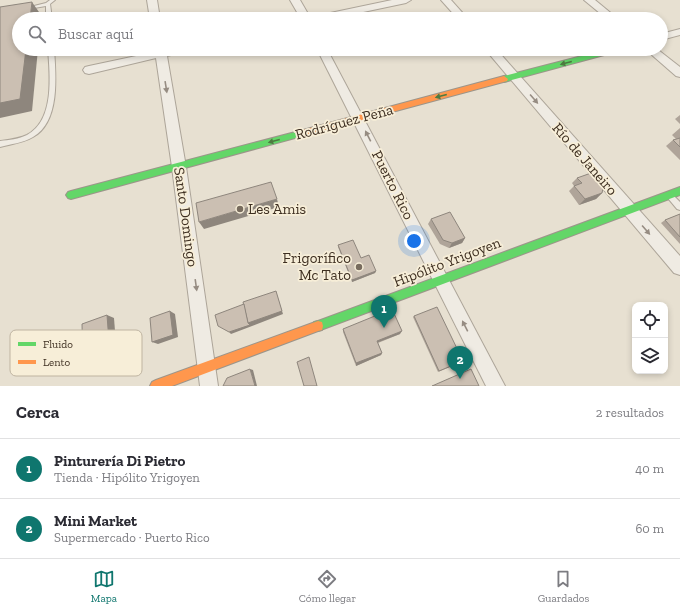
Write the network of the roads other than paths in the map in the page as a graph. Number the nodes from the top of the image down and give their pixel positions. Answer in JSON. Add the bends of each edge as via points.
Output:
{"nodes":[{"id":1,"x":53,"y":0,"type":"edge"},
{"id":2,"x":152,"y":0,"type":"edge"},
{"id":3,"x":295,"y":0,"type":"edge"},
{"id":4,"x":406,"y":0,"type":"edge"},
{"id":5,"x":446,"y":0,"type":"edge"},
{"id":6,"x":589,"y":0,"type":"edge"},
{"id":7,"x":48,"y":4,"type":"junction"},
{"id":8,"x":21,"y":10,"type":"edge"},
{"id":9,"x":49,"y":12,"type":"edge"},
{"id":10,"x":154,"y":12,"type":"edge"},
{"id":11,"x":302,"y":12,"type":"edge"},
{"id":12,"x":349,"y":12,"type":"edge"},
{"id":13,"x":457,"y":12,"type":"edge"},
{"id":14,"x":604,"y":12,"type":"edge"},
{"id":15,"x":680,"y":32,"type":"edge"},
{"id":16,"x":668,"y":35,"type":"edge"},
{"id":17,"x":51,"y":56,"type":"edge"},
{"id":18,"x":141,"y":56,"type":"edge"},
{"id":19,"x":161,"y":56,"type":"edge"},
{"id":20,"x":326,"y":56,"type":"edge"},
{"id":21,"x":496,"y":56,"type":"edge"},
{"id":22,"x":591,"y":56,"type":"edge"},
{"id":23,"x":659,"y":56,"type":"edge"},
{"id":24,"x":89,"y":70,"type":"dead end"},
{"id":25,"x":680,"y":72,"type":"edge"},
{"id":26,"x":514,"y":77,"type":"junction"},
{"id":27,"x":359,"y":118,"type":"junction"},
{"id":28,"x":0,"y":144,"type":"edge"},
{"id":29,"x":180,"y":167,"type":"junction"},
{"id":30,"x":680,"y":191,"type":"edge"},
{"id":31,"x":71,"y":195,"type":"dead end"},
{"id":32,"x":669,"y":195,"type":"junction"},
{"id":33,"x":680,"y":207,"type":"edge"},
{"id":34,"x":629,"y":210,"type":"junction"},
{"id":35,"x":680,"y":268,"type":"edge"},
{"id":36,"x":441,"y":280,"type":"junction"},
{"id":37,"x":206,"y":367,"type":"junction"},
{"id":38,"x":156,"y":386,"type":"edge"},
{"id":39,"x":209,"y":386,"type":"edge"},
{"id":40,"x":496,"y":386,"type":"edge"}],
"edges":[{"from":1,"to":7,"type":"lane"},
{"from":2,"to":10,"type":"street"},
{"from":3,"to":11,"type":"street"},
{"from":4,"to":12,"type":"street"},
{"from":5,"to":13,"type":"street"},
{"from":6,"to":14,"type":"street"},
{"from":7,"to":8,"type":"lane"},
{"from":7,"to":9,"type":"lane"},
{"from":15,"to":16,"type":"street"},
{"from":17,"to":28,"type":"lane","via":[[52,98],[42,124],[32,135]]},
{"from":18,"to":24,"type":"street"},
{"from":19,"to":29,"type":"street","name":"Santo Domingo","one_way":true},
{"from":20,"to":27,"type":"street","name":"Puerto Rico"},
{"from":21,"to":26,"type":"street","name":"Río de Janeiro"},
{"from":22,"to":26,"type":"street","name":"Rodríguez Peña","one_way":true},
{"from":23,"to":25,"type":"street"},
{"from":26,"to":27,"type":"street","name":"Rodríguez Peña","one_way":true},
{"from":26,"to":34,"type":"street","name":"Río de Janeiro","one_way":true},
{"from":27,"to":29,"type":"street","name":"Rodríguez Peña","one_way":true},
{"from":36,"to":27,"type":"street","name":"Puerto Rico","one_way":true},
{"from":29,"to":31,"type":"street","name":"Rodríguez Peña"},
{"from":29,"to":37,"type":"street","name":"Santo Domingo","one_way":true},
{"from":30,"to":32,"type":"street","name":"Hipólito Yrigoyen"},
{"from":32,"to":33,"type":"lane"},
{"from":32,"to":34,"type":"street","name":"Hipólito Yrigoyen"},
{"from":34,"to":35,"type":"street","name":"Río de Janeiro","one_way":true},
{"from":34,"to":36,"type":"street","name":"Hipólito Yrigoyen"},
{"from":36,"to":37,"type":"street","name":"Hipólito Yrigoyen"},
{"from":40,"to":36,"type":"street","name":"Puerto Rico","one_way":true},
{"from":37,"to":38,"type":"street","name":"Hipólito Yrigoyen"},
{"from":37,"to":39,"type":"street","name":"Santo Domingo"}]}
